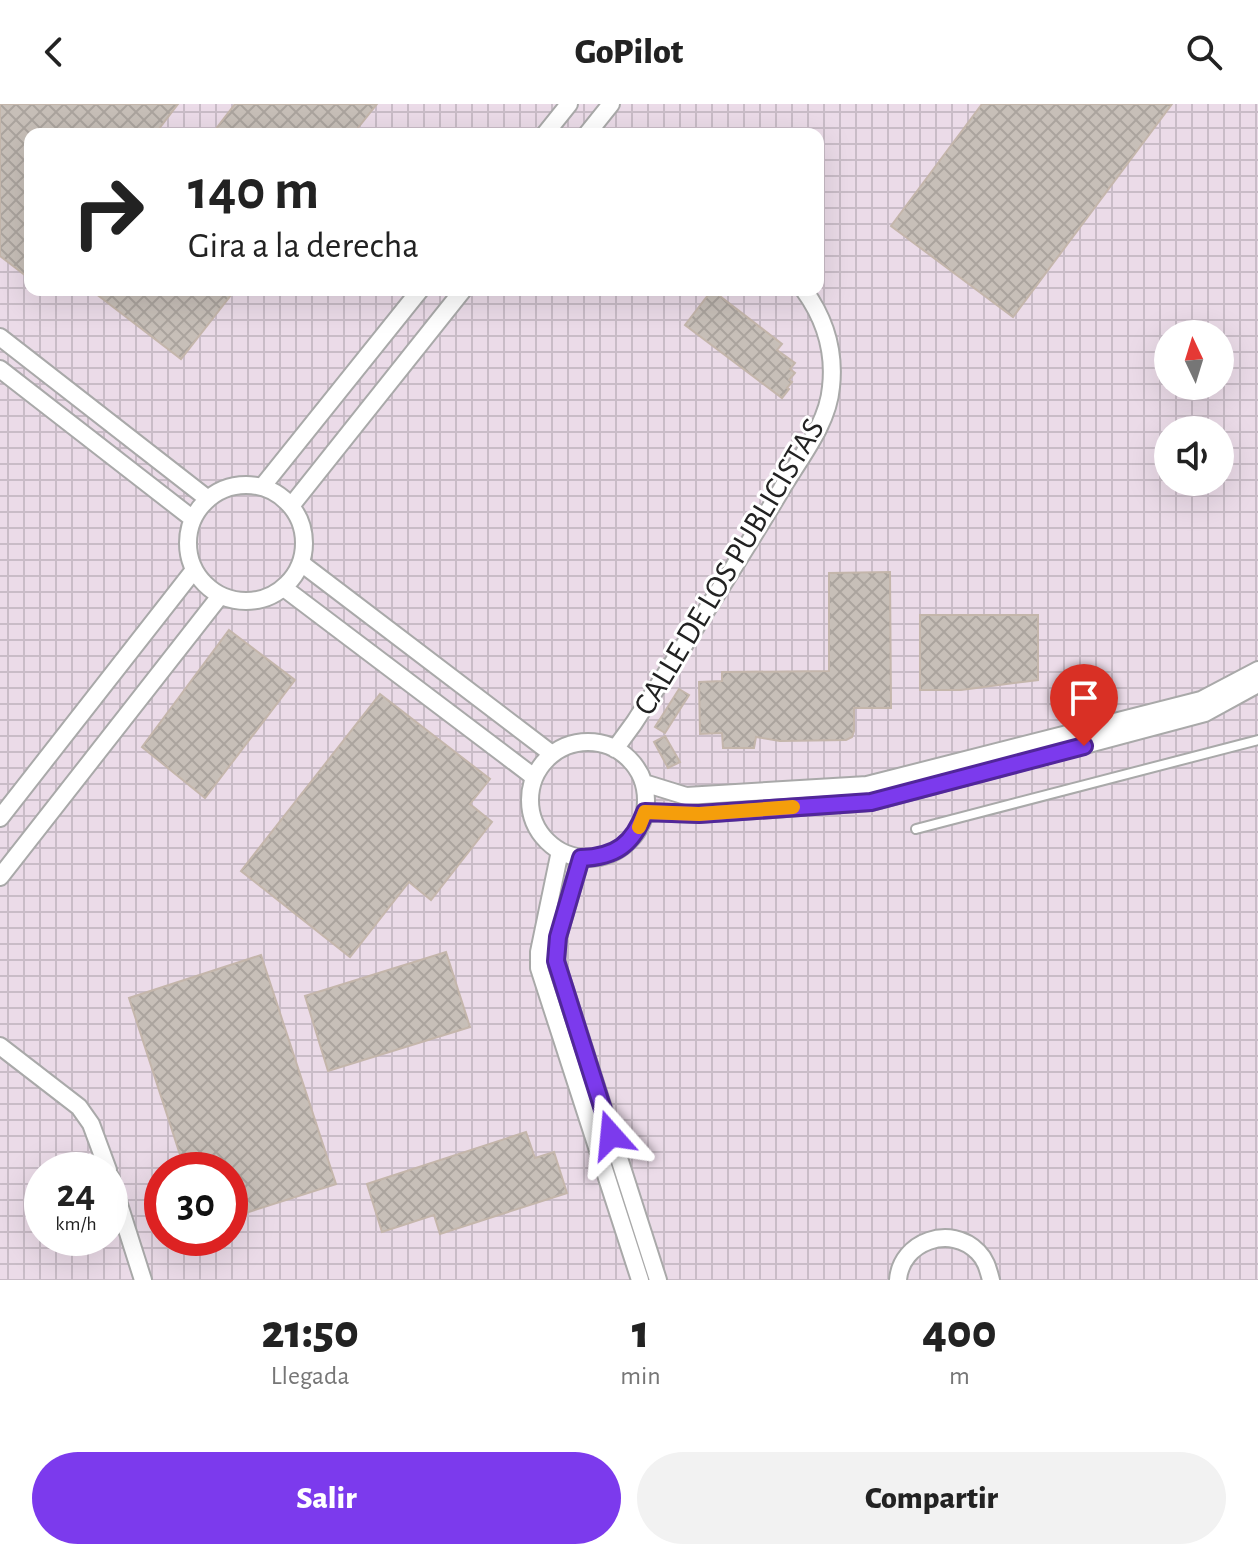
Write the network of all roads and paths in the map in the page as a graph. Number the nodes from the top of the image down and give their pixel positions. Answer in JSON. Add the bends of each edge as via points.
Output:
{"nodes":[{"id":1,"x":569,"y":104,"type":"edge"},
{"id":2,"x":611,"y":104,"type":"edge"},
{"id":3,"x":550,"y":128,"type":"edge"},
{"id":4,"x":592,"y":128,"type":"edge"},
{"id":5,"x":415,"y":296,"type":"edge"},
{"id":6,"x":458,"y":296,"type":"edge"},
{"id":7,"x":808,"y":296,"type":"edge"},
{"id":8,"x":0,"y":337,"type":"edge"},
{"id":9,"x":0,"y":369,"type":"edge"},
{"id":10,"x":262,"y":487,"type":"junction"},
{"id":11,"x":208,"y":499,"type":"junction"},
{"id":12,"x":291,"y":506,"type":"junction"},
{"id":13,"x":193,"y":519,"type":"junction"},
{"id":14,"x":301,"y":563,"type":"junction"},
{"id":15,"x":194,"y":570,"type":"junction"},
{"id":16,"x":284,"y":588,"type":"junction"},
{"id":17,"x":220,"y":596,"type":"junction"},
{"id":18,"x":1258,"y":670,"type":"edge"},
{"id":19,"x":1258,"y":684,"type":"edge"},
{"id":20,"x":1258,"y":740,"type":"edge"},
{"id":21,"x":615,"y":749,"type":"junction"},
{"id":22,"x":552,"y":754,"type":"junction"},
{"id":23,"x":534,"y":777,"type":"junction"},
{"id":24,"x":644,"y":783,"type":"junction"},
{"id":25,"x":645,"y":812,"type":"junction"},
{"id":26,"x":0,"y":818,"type":"edge"},
{"id":27,"x":916,"y":829,"type":"dead end"},
{"id":28,"x":560,"y":851,"type":"junction"},
{"id":29,"x":581,"y":858,"type":"junction"},
{"id":30,"x":0,"y":877,"type":"edge"},
{"id":31,"x":0,"y":1046,"type":"edge"},
{"id":32,"x":101,"y":1152,"type":"edge"},
{"id":33,"x":128,"y":1233,"type":"edge"},
{"id":34,"x":143,"y":1280,"type":"edge"},
{"id":35,"x":640,"y":1280,"type":"edge"},
{"id":36,"x":658,"y":1280,"type":"edge"},
{"id":37,"x":898,"y":1280,"type":"edge"},
{"id":38,"x":991,"y":1280,"type":"edge"}],
"edges":[{"from":1,"to":3,"type":"street"},
{"from":2,"to":4,"type":"street"},
{"from":5,"to":10,"type":"street"},
{"from":6,"to":12,"type":"street"},
{"from":7,"to":21,"type":"street","name":"CALLE DE LOS PUBLICISTAS","via":[[831,348],[831,388],[823,419]]},
{"from":8,"to":11,"type":"street"},
{"from":9,"to":13,"type":"street"},
{"from":10,"to":11,"type":"street","via":[[224,489]]},
{"from":10,"to":12,"type":"street"},
{"from":11,"to":13,"type":"street"},
{"from":12,"to":14,"type":"street","via":[[303,533]]},
{"from":13,"to":15,"type":"street","via":[[188,545]]},
{"from":14,"to":16,"type":"street"},
{"from":14,"to":22,"type":"street"},
{"from":15,"to":17,"type":"street"},
{"from":15,"to":26,"type":"street"},
{"from":16,"to":17,"type":"street","via":[[253,601]]},
{"from":16,"to":23,"type":"street"},
{"from":17,"to":30,"type":"street"},
{"from":18,"to":24,"type":"street","via":[[1201,700],[867,785],[686,796]]},
{"from":19,"to":25,"type":"street","via":[[1205,713],[871,802],[699,814]]},
{"from":20,"to":27,"type":"lane"},
{"from":21,"to":22,"type":"street","via":[[583,742]]},
{"from":21,"to":24,"type":"street"},
{"from":22,"to":23,"type":"street"},
{"from":23,"to":28,"type":"street","via":[[530,802],[536,827]]},
{"from":24,"to":25,"type":"street"},
{"from":25,"to":29,"type":"street","via":[[629,842],[615,852]]},
{"from":28,"to":29,"type":"street"},
{"from":28,"to":35,"type":"street","via":[[539,968]]},
{"from":29,"to":36,"type":"street","via":[[556,961]]},
{"from":31,"to":32,"type":"street","via":[[79,1107]]},
{"from":33,"to":34,"type":"street"},
{"from":37,"to":38,"type":"street","via":[[913,1249],[940,1237],[955,1238],[980,1253]]}]}
